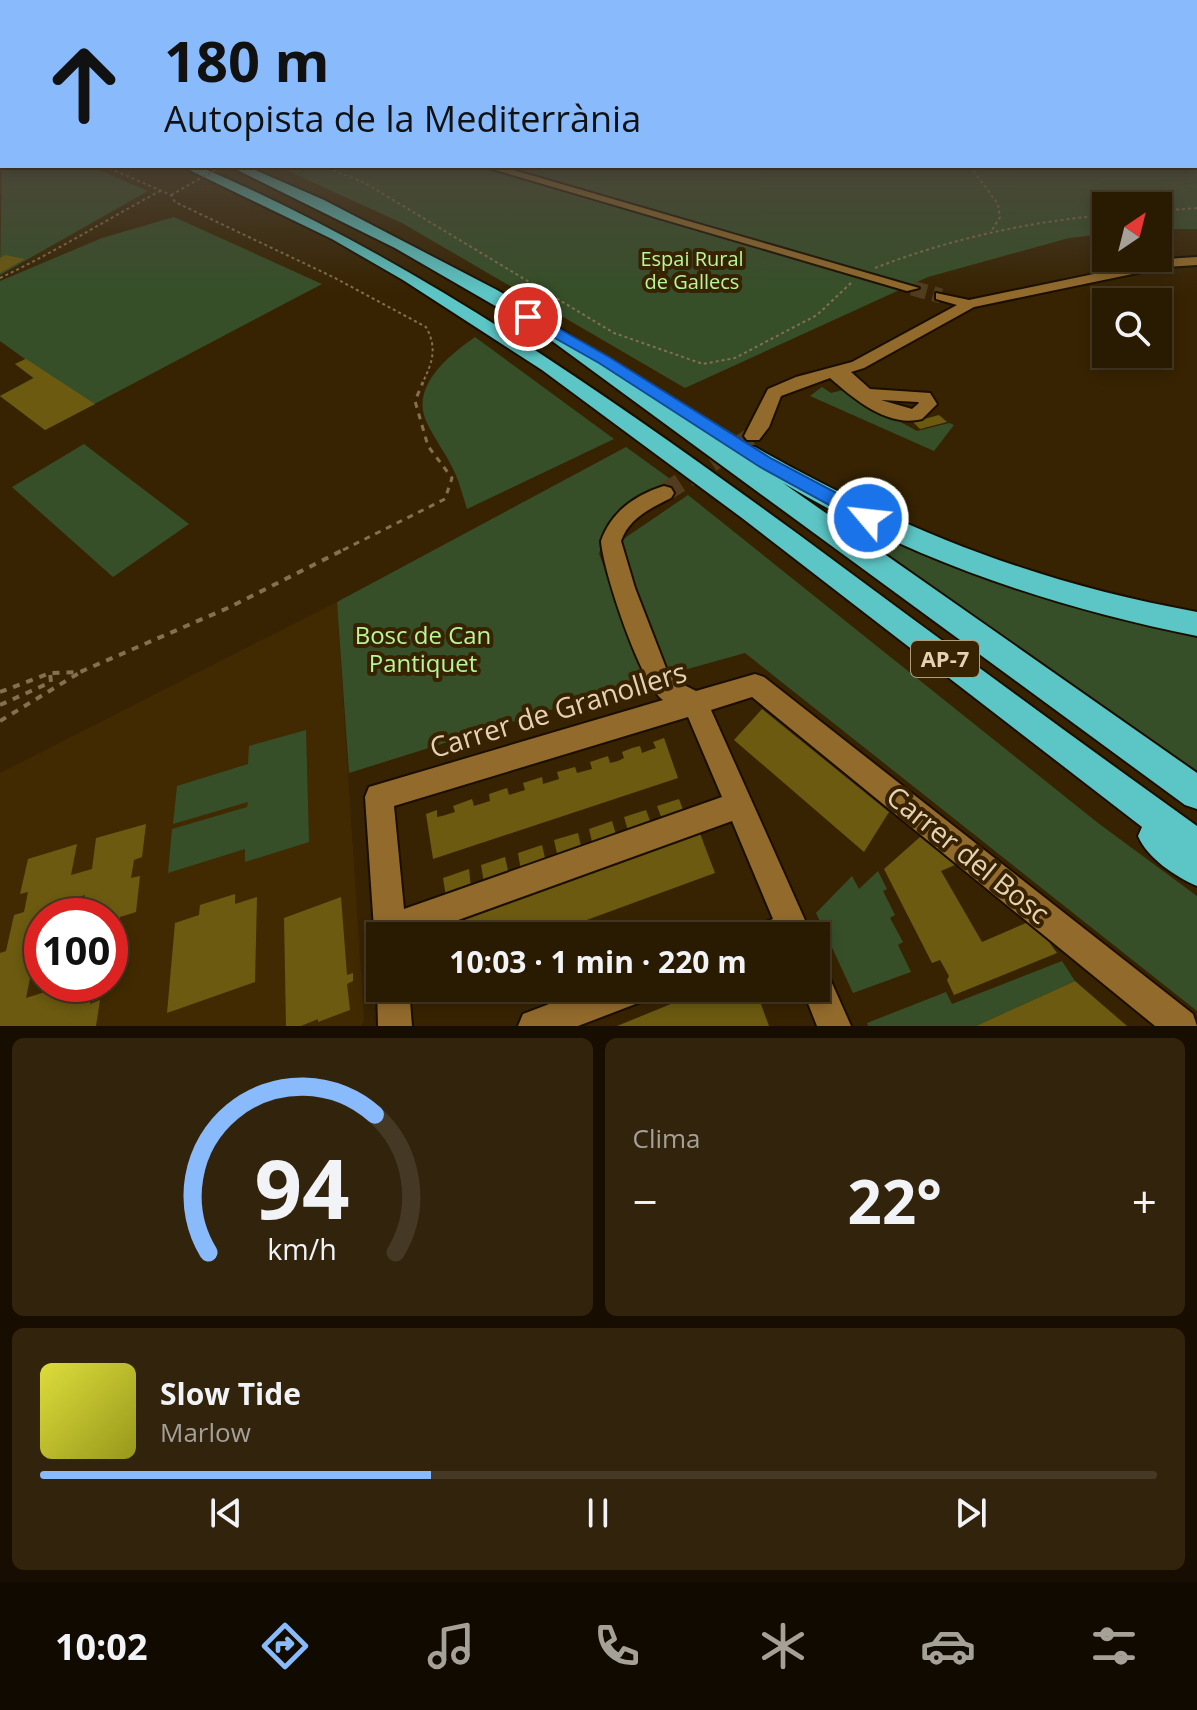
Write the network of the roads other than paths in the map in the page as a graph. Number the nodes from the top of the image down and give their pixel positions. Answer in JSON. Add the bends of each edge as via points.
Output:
{"nodes":[{"id":1,"x":252,"y":197,"type":"edge"},
{"id":2,"x":304,"y":197,"type":"edge"},
{"id":3,"x":594,"y":197,"type":"edge"},
{"id":4,"x":1197,"y":261,"type":"edge"},
{"id":5,"x":912,"y":288,"type":"tunnel mouth"},
{"id":6,"x":941,"y":296,"type":"tunnel mouth"},
{"id":7,"x":969,"y":304,"type":"junction"},
{"id":8,"x":697,"y":428,"type":"junction"},
{"id":9,"x":753,"y":436,"type":"tunnel mouth"},
{"id":10,"x":693,"y":470,"type":"junction"},
{"id":11,"x":664,"y":493,"type":"tunnel mouth"},
{"id":12,"x":1197,"y":624,"type":"edge"},
{"id":13,"x":755,"y":685,"type":"joint"},
{"id":14,"x":695,"y":703,"type":"junction"},
{"id":15,"x":1197,"y":793,"type":"edge"},
{"id":16,"x":739,"y":805,"type":"junction"},
{"id":17,"x":1197,"y":847,"type":"edge"},
{"id":18,"x":1197,"y":868,"type":"edge"},
{"id":19,"x":390,"y":922,"type":"edge"},
{"id":20,"x":418,"y":922,"type":"edge"},
{"id":21,"x":782,"y":922,"type":"edge"},
{"id":22,"x":394,"y":1002,"type":"edge"},
{"id":23,"x":598,"y":1002,"type":"edge"},
{"id":24,"x":824,"y":1002,"type":"edge"},
{"id":25,"x":395,"y":1026,"type":"edge"},
{"id":26,"x":535,"y":1026,"type":"edge"},
{"id":27,"x":834,"y":1026,"type":"edge"},
{"id":28,"x":1181,"y":1026,"type":"edge"}],
"edges":[{"from":1,"to":10,"type":"highway","number":"AP-7","via":[[347,242],[477,319]]},
{"from":2,"to":8,"type":"highway","number":"AP-7","via":[[485,291]]},
{"from":3,"to":5,"type":"street"},
{"from":4,"to":7,"type":"street"},
{"from":6,"to":7,"type":"street"},
{"from":7,"to":9,"type":"street","via":[[838,373],[774,393]]},
{"from":8,"to":12,"type":"highway","via":[[953,556],[1062,593]]},
{"from":8,"to":15,"type":"highway","number":"AP-7"},
{"from":10,"to":17,"type":"highway","number":"AP-7"},
{"from":10,"to":18,"type":"highway","via":[[766,537]]},
{"from":11,"to":14,"type":"street","via":[[619,522],[610,543],[614,566],[663,686]]},
{"from":13,"to":14,"type":"street","name":"Carrer de Granollers"},
{"from":13,"to":28,"type":"street","name":"Carrer del Bosc"},
{"from":14,"to":16,"type":"street"},
{"from":14,"to":19,"type":"street","name":"Carrer de Granollers","via":[[379,797]]},
{"from":16,"to":20,"type":"street"},
{"from":16,"to":21,"type":"street"},
{"from":22,"to":25,"type":"street"},
{"from":23,"to":26,"type":"street"},
{"from":24,"to":27,"type":"street"}]}
